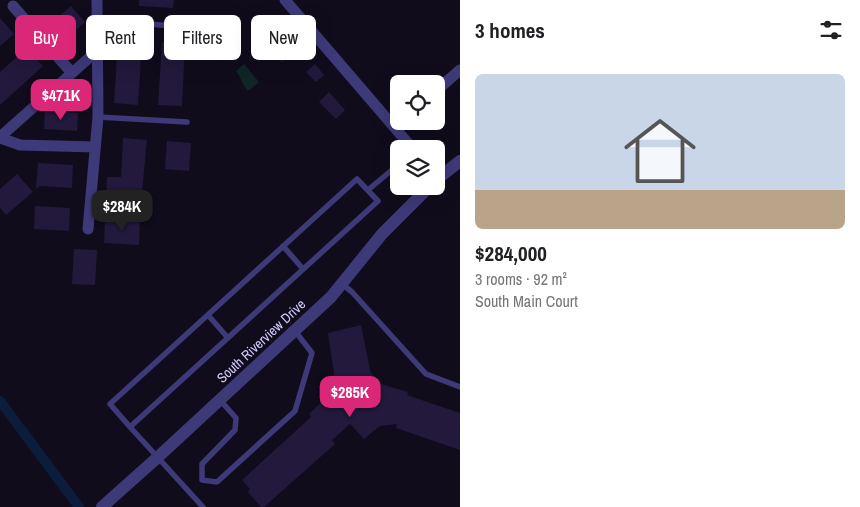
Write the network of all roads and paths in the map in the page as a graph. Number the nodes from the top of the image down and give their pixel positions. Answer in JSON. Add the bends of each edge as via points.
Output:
{"nodes":[{"id":1,"x":97,"y":0,"type":"edge"},
{"id":2,"x":291,"y":2,"type":"edge"},
{"id":3,"x":13,"y":6,"type":"dead end"},
{"id":4,"x":98,"y":15,"type":"edge"},
{"id":5,"x":87,"y":60,"type":"edge"},
{"id":6,"x":98,"y":60,"type":"edge"},
{"id":7,"x":460,"y":70,"type":"edge"},
{"id":8,"x":72,"y":73,"type":"junction"},
{"id":9,"x":445,"y":83,"type":"edge"},
{"id":10,"x":390,"y":115,"type":"edge"},
{"id":11,"x":98,"y":117,"type":"junction"},
{"id":12,"x":187,"y":122,"type":"dead end"},
{"id":13,"x":0,"y":138,"type":"edge"},
{"id":14,"x":95,"y":147,"type":"junction"},
{"id":15,"x":460,"y":161,"type":"edge"},
{"id":16,"x":390,"y":172,"type":"edge"},
{"id":17,"x":445,"y":172,"type":"edge"},
{"id":18,"x":368,"y":190,"type":"junction"},
{"id":19,"x":420,"y":195,"type":"edge"},
{"id":20,"x":88,"y":229,"type":"dead end"},
{"id":21,"x":283,"y":246,"type":"junction"},
{"id":22,"x":303,"y":269,"type":"junction"},
{"id":23,"x":341,"y":283,"type":"junction"},
{"id":24,"x":208,"y":315,"type":"junction"},
{"id":25,"x":295,"y":331,"type":"junction"},
{"id":26,"x":228,"y":338,"type":"junction"},
{"id":27,"x":460,"y":387,"type":"edge"},
{"id":28,"x":220,"y":400,"type":"junction"},
{"id":29,"x":130,"y":427,"type":"junction"},
{"id":30,"x":158,"y":457,"type":"junction"},
{"id":31,"x":102,"y":507,"type":"edge"},
{"id":32,"x":203,"y":507,"type":"edge"}],
"edges":[{"from":1,"to":4,"type":"street"},
{"from":2,"to":10,"type":"street"},
{"from":3,"to":8,"type":"street"},
{"from":5,"to":8,"type":"street"},
{"from":6,"to":11,"type":"street"},
{"from":7,"to":9,"type":"street"},
{"from":8,"to":13,"type":"street"},
{"from":11,"to":12,"type":"lane"},
{"from":11,"to":14,"type":"street"},
{"from":13,"to":14,"type":"street","via":[[20,145]]},
{"from":14,"to":20,"type":"street"},
{"from":15,"to":17,"type":"street","name":"South Riverview Drive"},
{"from":16,"to":18,"type":"lane"},
{"from":18,"to":21,"type":"lane","via":[[357,179]]},
{"from":18,"to":22,"type":"lane","via":[[378,201]]},
{"from":19,"to":23,"type":"street","name":"South Riverview Drive"},
{"from":21,"to":22,"type":"lane"},
{"from":21,"to":24,"type":"lane"},
{"from":22,"to":26,"type":"lane"},
{"from":23,"to":25,"type":"street","name":"South Riverview Drive"},
{"from":23,"to":27,"type":"lane","via":[[426,374]]},
{"from":24,"to":26,"type":"lane"},
{"from":24,"to":29,"type":"lane","via":[[110,404]]},
{"from":25,"to":28,"type":"street","name":"South Riverview Drive"},
{"from":25,"to":28,"type":"lane","via":[[312,354],[295,410],[217,482],[202,480],[202,464],[236,430],[236,418]]},
{"from":26,"to":29,"type":"lane"},
{"from":28,"to":30,"type":"street","name":"South Riverview Drive"},
{"from":29,"to":30,"type":"lane"},
{"from":30,"to":31,"type":"street","name":"South Riverview Drive"},
{"from":30,"to":32,"type":"lane"}]}
